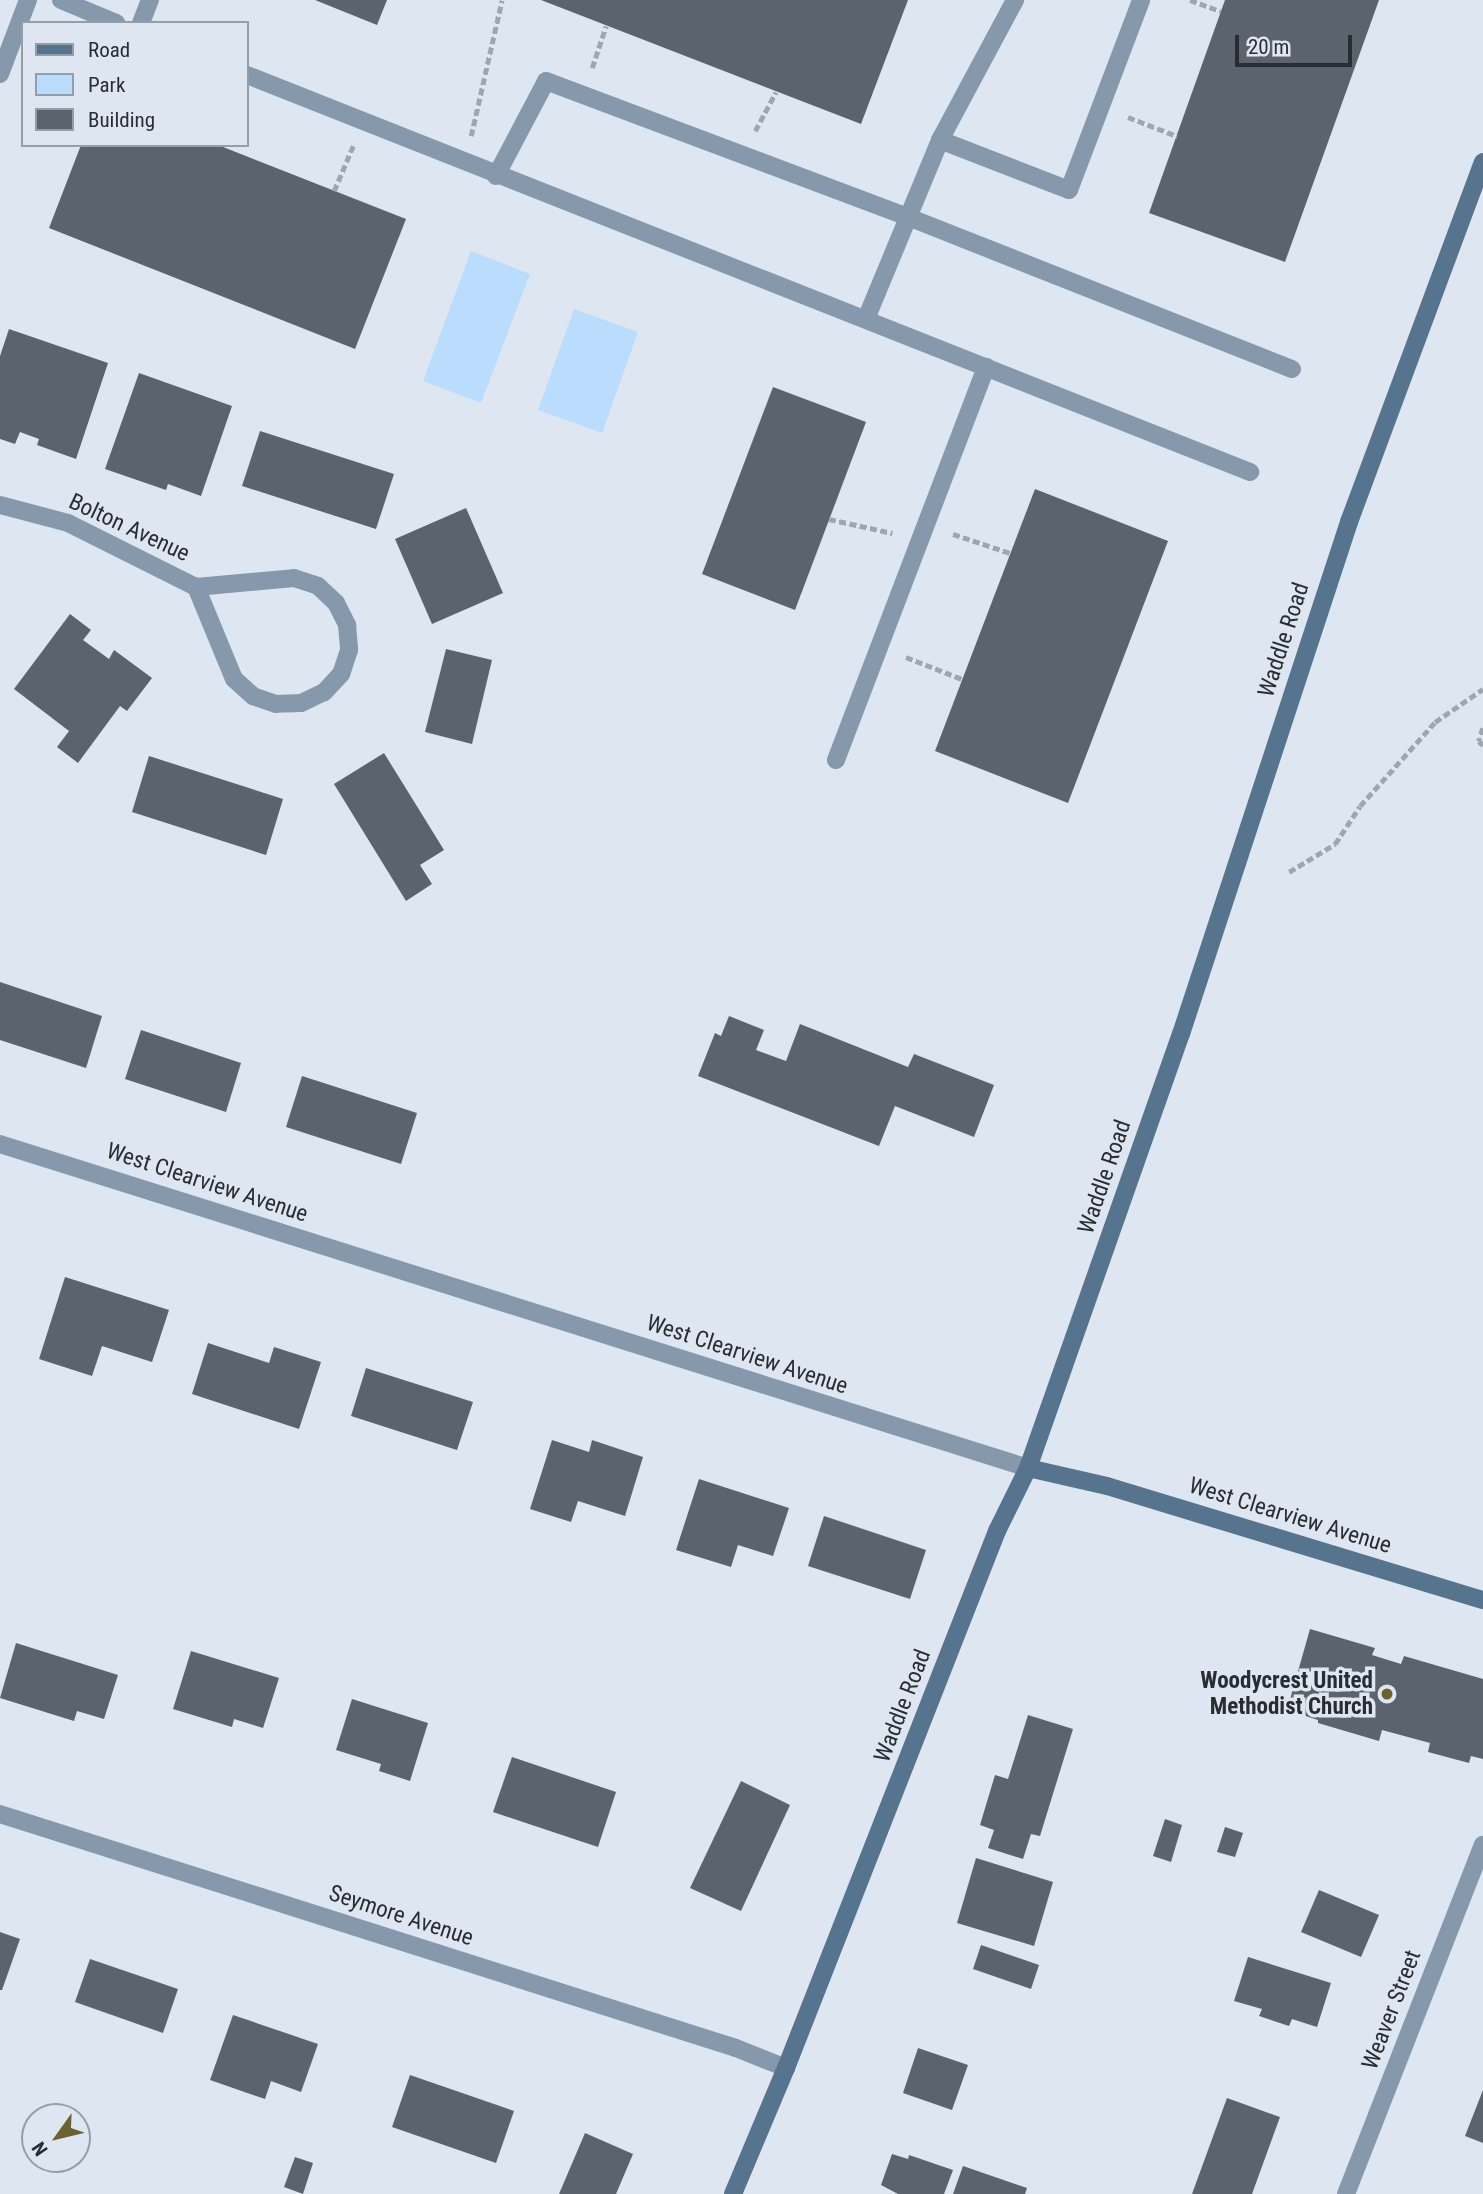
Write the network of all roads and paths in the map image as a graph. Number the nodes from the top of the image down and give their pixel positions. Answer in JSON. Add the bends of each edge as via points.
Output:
{"nodes":[{"id":1,"x":28,"y":0,"type":"edge"},
{"id":2,"x":61,"y":0,"type":"edge"},
{"id":3,"x":150,"y":0,"type":"edge"},
{"id":4,"x":502,"y":0,"type":"edge"},
{"id":5,"x":1015,"y":0,"type":"edge"},
{"id":6,"x":1142,"y":0,"type":"edge"},
{"id":7,"x":1190,"y":0,"type":"edge"},
{"id":8,"x":1221,"y":11,"type":"dead end"},
{"id":9,"x":111,"y":21,"type":"edge"},
{"id":10,"x":142,"y":21,"type":"edge"},
{"id":11,"x":607,"y":26,"type":"dead end"},
{"id":12,"x":0,"y":74,"type":"edge"},
{"id":13,"x":248,"y":75,"type":"edge"},
{"id":14,"x":776,"y":92,"type":"dead end"},
{"id":15,"x":583,"y":95,"type":"junction"},
{"id":16,"x":1102,"y":105,"type":"junction"},
{"id":17,"x":363,"y":122,"type":"junction"},
{"id":18,"x":1177,"y":136,"type":"dead end"},
{"id":19,"x":940,"y":140,"type":"junction"},
{"id":20,"x":746,"y":157,"type":"junction"},
{"id":21,"x":1483,"y":162,"type":"edge"},
{"id":22,"x":465,"y":163,"type":"junction"},
{"id":23,"x":496,"y":176,"type":"junction"},
{"id":24,"x":334,"y":191,"type":"dead end"},
{"id":25,"x":908,"y":217,"type":"junction"},
{"id":26,"x":866,"y":319,"type":"junction"},
{"id":27,"x":986,"y":367,"type":"junction"},
{"id":28,"x":1292,"y":369,"type":"dead end"},
{"id":29,"x":1250,"y":472,"type":"dead end"},
{"id":30,"x":0,"y":505,"type":"edge"},
{"id":31,"x":830,"y":519,"type":"dead end"},
{"id":32,"x":923,"y":532,"type":"junction"},
{"id":33,"x":1010,"y":554,"type":"dead end"},
{"id":34,"x":195,"y":587,"type":"junction"},
{"id":35,"x":879,"y":647,"type":"junction"},
{"id":36,"x":962,"y":679,"type":"dead end"},
{"id":37,"x":1483,"y":689,"type":"edge"},
{"id":38,"x":1483,"y":728,"type":"edge"},
{"id":39,"x":1483,"y":745,"type":"edge"},
{"id":40,"x":836,"y":760,"type":"dead end"},
{"id":41,"x":1289,"y":872,"type":"dead end"},
{"id":42,"x":0,"y":1144,"type":"edge"},
{"id":43,"x":1028,"y":1468,"type":"junction"},
{"id":44,"x":1483,"y":1600,"type":"edge"},
{"id":45,"x":0,"y":1814,"type":"edge"},
{"id":46,"x":1483,"y":1845,"type":"edge"},
{"id":47,"x":786,"y":2068,"type":"junction"},
{"id":48,"x":733,"y":2194,"type":"edge"},
{"id":49,"x":1346,"y":2194,"type":"edge"}],
"edges":[{"from":1,"to":12,"type":"street"},
{"from":2,"to":9,"type":"street"},
{"from":3,"to":10,"type":"street"},
{"from":4,"to":22,"type":"path"},
{"from":5,"to":19,"type":"street"},
{"from":6,"to":16,"type":"street"},
{"from":7,"to":8,"type":"path"},
{"from":11,"to":15,"type":"path"},
{"from":13,"to":17,"type":"street"},
{"from":14,"to":20,"type":"path","via":[[750,139]]},
{"from":15,"to":20,"type":"street"},
{"from":15,"to":23,"type":"street","via":[[546,81]]},
{"from":16,"to":18,"type":"path"},
{"from":16,"to":19,"type":"street","via":[[1069,190]]},
{"from":17,"to":22,"type":"street"},
{"from":17,"to":24,"type":"path"},
{"from":19,"to":25,"type":"street"},
{"from":20,"to":25,"type":"street"},
{"from":21,"to":43,"type":"main road","name":"Waddle Road","via":[[1349,523],[1181,1034]]},
{"from":22,"to":23,"type":"street"},
{"from":23,"to":26,"type":"street"},
{"from":25,"to":26,"type":"street"},
{"from":25,"to":28,"type":"street"},
{"from":26,"to":27,"type":"street"},
{"from":27,"to":29,"type":"street"},
{"from":27,"to":32,"type":"street"},
{"from":30,"to":34,"type":"street","name":"Bolton Avenue","via":[[68,523]]},
{"from":31,"to":32,"type":"path"},
{"from":32,"to":33,"type":"path"},
{"from":32,"to":35,"type":"street"},
{"from":34,"to":34,"type":"street","name":"Bolton Avenue","via":[[234,679],[253,696],[276,704],[301,703],[324,692],[341,674],[349,650],[347,625],[337,603],[317,586],[294,578]]},
{"from":35,"to":36,"type":"path"},
{"from":35,"to":40,"type":"street"},
{"from":37,"to":41,"type":"path","via":[[1436,722],[1360,806],[1335,844]]},
{"from":38,"to":39,"type":"path","via":[[1479,741]]},
{"from":42,"to":43,"type":"street","name":"West Clearview Avenue"},
{"from":43,"to":44,"type":"main road","name":"West Clearview Avenue","via":[[1107,1486]]},
{"from":43,"to":47,"type":"main road","name":"Waddle Road","via":[[998,1531]]},
{"from":45,"to":47,"type":"street","name":"Seymore Avenue","via":[[736,2048]]},
{"from":46,"to":49,"type":"street","name":"Weaver Street"},
{"from":47,"to":48,"type":"main road","name":"Waddle Road"}]}
